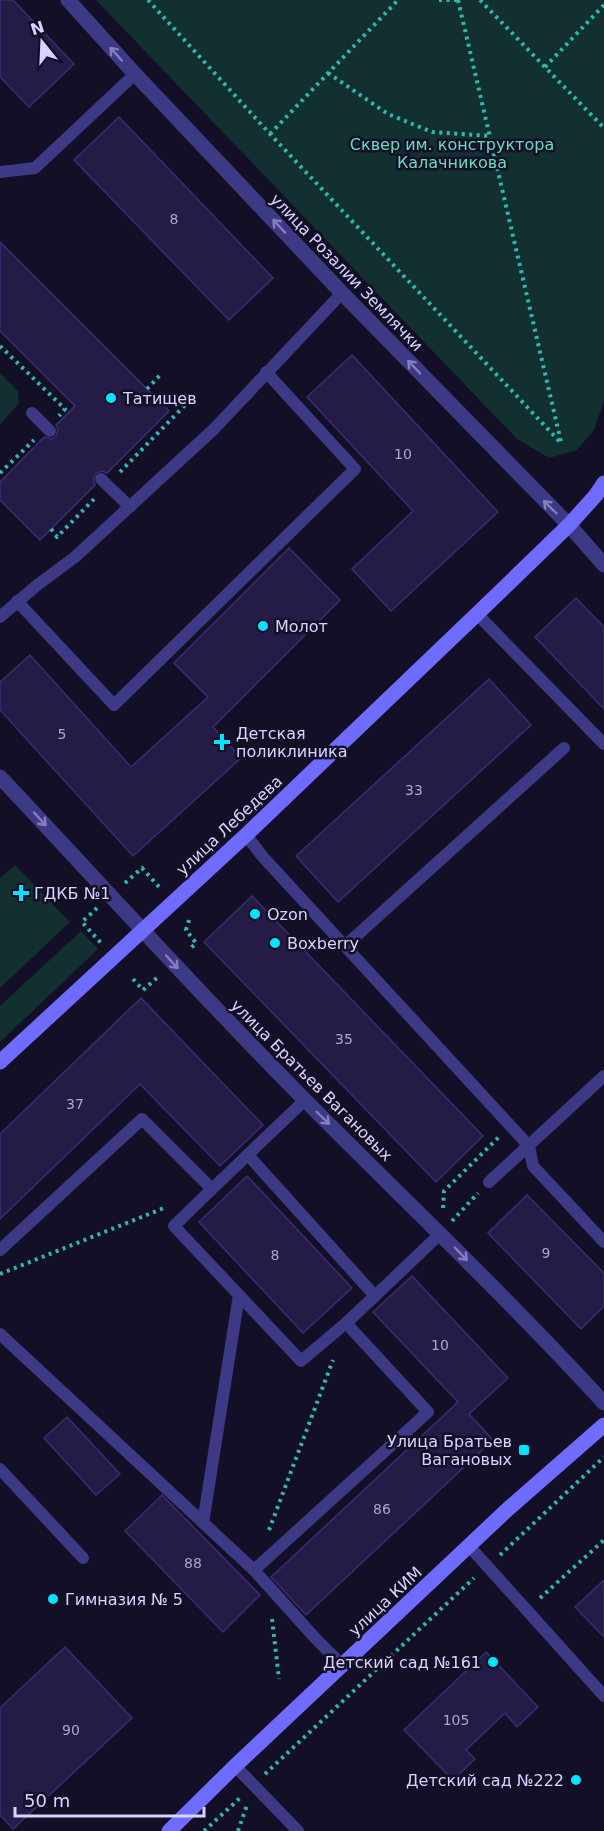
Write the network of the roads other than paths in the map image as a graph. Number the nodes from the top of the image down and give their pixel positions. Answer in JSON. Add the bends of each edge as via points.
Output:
{"nodes":[{"id":1,"x":68,"y":0,"type":"edge"},
{"id":2,"x":135,"y":74,"type":"junction"},
{"id":3,"x":0,"y":172,"type":"edge"},
{"id":4,"x":342,"y":293,"type":"junction"},
{"id":5,"x":266,"y":372,"type":"junction"},
{"id":6,"x":32,"y":413,"type":"dead end"},
{"id":7,"x":50,"y":431,"type":"dead end"},
{"id":8,"x":101,"y":479,"type":"dead end"},
{"id":9,"x":604,"y":483,"type":"edge"},
{"id":10,"x":130,"y":507,"type":"junction"},
{"id":11,"x":569,"y":525,"type":"junction"},
{"id":12,"x":604,"y":565,"type":"edge"},
{"id":13,"x":17,"y":602,"type":"junction"},
{"id":14,"x":477,"y":614,"type":"junction"},
{"id":15,"x":0,"y":617,"type":"edge"},
{"id":16,"x":604,"y":744,"type":"edge"},
{"id":17,"x":564,"y":748,"type":"dead end"},
{"id":18,"x":0,"y":777,"type":"edge"},
{"id":19,"x":246,"y":835,"type":"junction"},
{"id":20,"x":145,"y":930,"type":"junction"},
{"id":21,"x":345,"y":946,"type":"junction"},
{"id":22,"x":0,"y":1062,"type":"edge"},
{"id":23,"x":604,"y":1076,"type":"edge"},
{"id":24,"x":305,"y":1100,"type":"junction"},
{"id":25,"x":529,"y":1146,"type":"junction"},
{"id":26,"x":248,"y":1155,"type":"junction"},
{"id":27,"x":489,"y":1182,"type":"road end"},
{"id":28,"x":212,"y":1189,"type":"junction"},
{"id":29,"x":441,"y":1233,"type":"junction"},
{"id":30,"x":604,"y":1242,"type":"edge"},
{"id":31,"x":0,"y":1250,"type":"edge"},
{"id":32,"x":239,"y":1295,"type":"junction"},
{"id":33,"x":375,"y":1296,"type":"junction"},
{"id":34,"x":346,"y":1323,"type":"junction"},
{"id":35,"x":0,"y":1334,"type":"edge"},
{"id":36,"x":604,"y":1403,"type":"edge"},
{"id":37,"x":604,"y":1425,"type":"edge"},
{"id":38,"x":0,"y":1469,"type":"edge"},
{"id":39,"x":203,"y":1523,"type":"junction"},
{"id":40,"x":469,"y":1546,"type":"junction"},
{"id":41,"x":83,"y":1558,"type":"dead end"},
{"id":42,"x":254,"y":1570,"type":"junction"},
{"id":43,"x":342,"y":1666,"type":"junction"},
{"id":44,"x":604,"y":1696,"type":"edge"},
{"id":45,"x":235,"y":1766,"type":"junction"},
{"id":46,"x":176,"y":1828,"type":"edge"},
{"id":47,"x":298,"y":1831,"type":"edge"}],
"edges":[{"from":2,"to":1,"type":"street","name":"улица Розалии Землячки","one_way":true},
{"from":2,"to":3,"type":"lane","via":[[35,168]]},
{"from":4,"to":2,"type":"street","name":"улица Розалии Землячки","one_way":true},
{"from":4,"to":5,"type":"lane"},
{"from":11,"to":4,"type":"street","name":"улица Розалии Землячки","one_way":true},
{"from":5,"to":10,"type":"lane","via":[[214,429]]},
{"from":5,"to":13,"type":"lane","via":[[355,469],[114,705]]},
{"from":6,"to":7,"type":"lane"},
{"from":8,"to":10,"type":"lane"},
{"from":9,"to":11,"type":"street","name":"улица Лебедева"},
{"from":10,"to":13,"type":"lane"},
{"from":11,"to":12,"type":"street","name":"улица Розалии Землячки"},
{"from":11,"to":14,"type":"street","name":"улица Лебедева"},
{"from":13,"to":15,"type":"lane"},
{"from":14,"to":16,"type":"lane"},
{"from":14,"to":19,"type":"street","name":"улица Лебедева"},
{"from":17,"to":21,"type":"lane"},
{"from":18,"to":20,"type":"street","name":"улица Братьев Вагановых","one_way":true},
{"from":19,"to":20,"type":"street","name":"улица Лебедева"},
{"from":19,"to":21,"type":"lane"},
{"from":20,"to":22,"type":"street","name":"улица Лебедева"},
{"from":20,"to":24,"type":"street","name":"улица Братьев Вагановых","one_way":true},
{"from":21,"to":25,"type":"lane"},
{"from":23,"to":25,"type":"lane"},
{"from":24,"to":26,"type":"lane"},
{"from":24,"to":29,"type":"street","name":"улица Братьев Вагановых","one_way":true},
{"from":25,"to":27,"type":"lane"},
{"from":25,"to":30,"type":"lane","via":[[533,1166]]},
{"from":26,"to":28,"type":"lane"},
{"from":26,"to":33,"type":"lane"},
{"from":28,"to":31,"type":"lane","via":[[142,1119]]},
{"from":28,"to":32,"type":"lane","via":[[174,1226]]},
{"from":29,"to":33,"type":"lane"},
{"from":29,"to":36,"type":"street","name":"улица Братьев Вагановых","one_way":true},
{"from":32,"to":34,"type":"lane","via":[[301,1360]]},
{"from":32,"to":39,"type":"lane"},
{"from":33,"to":34,"type":"lane"},
{"from":34,"to":42,"type":"lane","via":[[428,1412]]},
{"from":35,"to":39,"type":"lane"},
{"from":37,"to":40,"type":"street","name":"улица КИМ"},
{"from":38,"to":41,"type":"lane"},
{"from":39,"to":42,"type":"lane"},
{"from":40,"to":43,"type":"street","name":"улица КИМ"},
{"from":40,"to":44,"type":"lane"},
{"from":42,"to":43,"type":"lane"},
{"from":43,"to":45,"type":"street","name":"улица КИМ"},
{"from":45,"to":46,"type":"street","name":"улица КИМ"},
{"from":45,"to":47,"type":"lane"}]}
